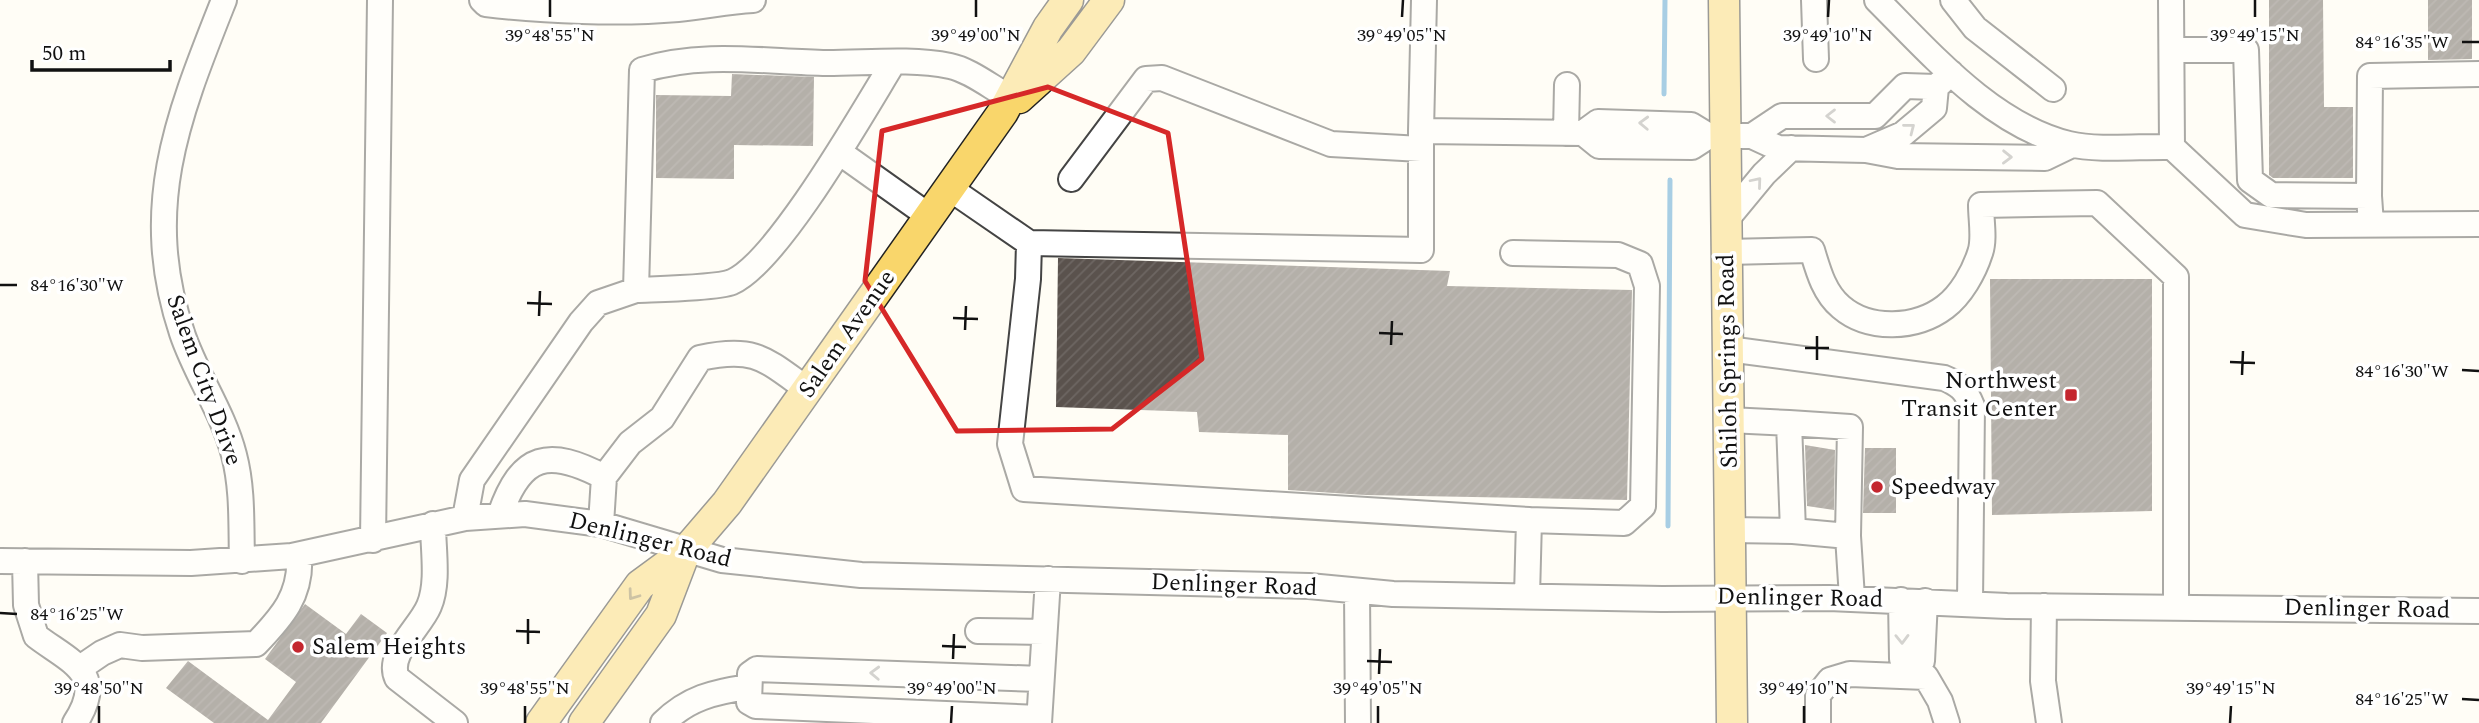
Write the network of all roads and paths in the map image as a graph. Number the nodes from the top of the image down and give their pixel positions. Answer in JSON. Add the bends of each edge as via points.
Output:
{"nodes":[{"id":1,"x":224,"y":0,"type":"edge"},
{"id":2,"x":380,"y":0,"type":"edge"},
{"id":3,"x":482,"y":0,"type":"edge"},
{"id":4,"x":753,"y":0,"type":"edge"},
{"id":5,"x":1068,"y":0,"type":"edge"},
{"id":6,"x":1093,"y":0,"type":"edge"},
{"id":7,"x":1109,"y":0,"type":"edge"},
{"id":8,"x":1424,"y":0,"type":"edge"},
{"id":9,"x":1724,"y":0,"type":"edge"},
{"id":10,"x":1814,"y":0,"type":"edge"},
{"id":11,"x":1877,"y":0,"type":"edge"},
{"id":12,"x":1953,"y":0,"type":"edge"},
{"id":13,"x":2171,"y":0,"type":"edge"},
{"id":14,"x":692,"y":3,"type":"edge"},
{"id":15,"x":1080,"y":39,"type":"junction"},
{"id":16,"x":2172,"y":50,"type":"junction"},
{"id":17,"x":1816,"y":59,"type":"dead end"},
{"id":18,"x":893,"y":63,"type":"junction"},
{"id":19,"x":2479,"y":74,"type":"edge"},
{"id":20,"x":1944,"y":80,"type":"junction"},
{"id":21,"x":1567,"y":85,"type":"dead end"},
{"id":22,"x":2053,"y":89,"type":"dead end"},
{"id":23,"x":1007,"y":105,"type":"junction"},
{"id":24,"x":1574,"y":133,"type":"junction"},
{"id":25,"x":1729,"y":136,"type":"junction"},
{"id":26,"x":1421,"y":140,"type":"junction"},
{"id":27,"x":2072,"y":145,"type":"junction"},
{"id":28,"x":2172,"y":147,"type":"junction"},
{"id":29,"x":1791,"y":148,"type":"junction"},
{"id":30,"x":1866,"y":150,"type":"junction"},
{"id":31,"x":839,"y":152,"type":"junction"},
{"id":32,"x":1071,"y":179,"type":"dead end"},
{"id":33,"x":949,"y":188,"type":"junction"},
{"id":34,"x":2369,"y":196,"type":"junction"},
{"id":35,"x":929,"y":216,"type":"junction"},
{"id":36,"x":1726,"y":220,"type":"junction"},
{"id":37,"x":2479,"y":223,"type":"edge"},
{"id":38,"x":2371,"y":224,"type":"junction"},
{"id":39,"x":1029,"y":243,"type":"junction"},
{"id":40,"x":1727,"y":252,"type":"junction"},
{"id":41,"x":1513,"y":253,"type":"dead end"},
{"id":42,"x":636,"y":290,"type":"junction"},
{"id":43,"x":1728,"y":349,"type":"junction"},
{"id":44,"x":808,"y":390,"type":"junction"},
{"id":45,"x":1729,"y":420,"type":"junction"},
{"id":46,"x":1789,"y":423,"type":"junction"},
{"id":47,"x":604,"y":477,"type":"junction"},
{"id":48,"x":500,"y":514,"type":"junction"},
{"id":49,"x":465,"y":518,"type":"junction"},
{"id":50,"x":1529,"y":520,"type":"junction"},
{"id":51,"x":433,"y":524,"type":"junction"},
{"id":52,"x":601,"y":524,"type":"junction"},
{"id":53,"x":1730,"y":530,"type":"junction"},
{"id":54,"x":1793,"y":531,"type":"junction"},
{"id":55,"x":1848,"y":536,"type":"junction"},
{"id":56,"x":373,"y":540,"type":"junction"},
{"id":57,"x":685,"y":552,"type":"junction"},
{"id":58,"x":299,"y":555,"type":"junction"},
{"id":59,"x":0,"y":561,"type":"edge"},
{"id":60,"x":25,"y":561,"type":"junction"},
{"id":61,"x":242,"y":561,"type":"junction"},
{"id":62,"x":1048,"y":579,"type":"junction"},
{"id":63,"x":1357,"y":591,"type":"junction"},
{"id":64,"x":1527,"y":596,"type":"junction"},
{"id":65,"x":1731,"y":596,"type":"junction"},
{"id":66,"x":1852,"y":598,"type":"junction"},
{"id":67,"x":1913,"y":600,"type":"junction"},
{"id":68,"x":1970,"y":603,"type":"junction"},
{"id":69,"x":2044,"y":606,"type":"junction"},
{"id":70,"x":2176,"y":607,"type":"junction"},
{"id":71,"x":2479,"y":611,"type":"edge"},
{"id":72,"x":978,"y":631,"type":"dead end"},
{"id":73,"x":1044,"y":632,"type":"junction"},
{"id":74,"x":80,"y":668,"type":"junction"},
{"id":75,"x":1912,"y":675,"type":"junction"},
{"id":76,"x":1041,"y":680,"type":"junction"},
{"id":77,"x":748,"y":687,"type":"junction"},
{"id":78,"x":83,"y":720,"type":"edge"},
{"id":79,"x":1039,"y":721,"type":"edge"},
{"id":80,"x":455,"y":723,"type":"edge"},
{"id":81,"x":541,"y":723,"type":"edge"},
{"id":82,"x":584,"y":723,"type":"edge"},
{"id":83,"x":663,"y":723,"type":"edge"},
{"id":84,"x":1358,"y":723,"type":"edge"},
{"id":85,"x":1732,"y":723,"type":"edge"},
{"id":86,"x":1818,"y":723,"type":"edge"},
{"id":87,"x":1947,"y":723,"type":"edge"},
{"id":88,"x":2049,"y":723,"type":"edge"}],
"edges":[{"from":1,"to":61,"type":"street","name":"Salem City Drive","via":[[173,139],[164,222],[167,271],[180,325],[234,454]]},
{"from":2,"to":56,"type":"street"},
{"from":3,"to":14,"type":"street","via":[[528,9]]},
{"from":4,"to":14,"type":"street"},
{"from":5,"to":23,"type":"main road","name":"Salem Avenue"},
{"from":6,"to":15,"type":"main road"},
{"from":7,"to":15,"type":"main road","name":"Salem Avenue"},
{"from":8,"to":26,"type":"street"},
{"from":9,"to":25,"type":"main road","name":"Shiloh Springs Road"},
{"from":10,"to":17,"type":"street"},
{"from":11,"to":20,"type":"street"},
{"from":12,"to":22,"type":"street","via":[[1975,28]]},
{"from":13,"to":16,"type":"street"},
{"from":15,"to":23,"type":"main road","name":"Salem Avenue"},
{"from":16,"to":28,"type":"street"},
{"from":16,"to":34,"type":"street","via":[[2246,50],[2250,180],[2271,195]]},
{"from":18,"to":23,"type":"street","via":[[953,66]]},
{"from":18,"to":31,"type":"street"},
{"from":18,"to":42,"type":"street","via":[[732,58],[668,62],[642,69]]},
{"from":19,"to":34,"type":"street","via":[[2370,76]]},
{"from":20,"to":25,"type":"street","one_way":true,"via":[[1905,86],[1875,116],[1782,116]]},
{"from":20,"to":27,"type":"street","via":[[2021,128]]},
{"from":30,"to":20,"type":"street","one_way":true,"via":[[1903,134],[1934,108]]},
{"from":21,"to":24,"type":"street"},
{"from":23,"to":33,"type":"main road","name":"Salem Avenue"},
{"from":24,"to":25,"type":"street","via":[[1598,122],[1691,125]]},
{"from":24,"to":26,"type":"street"},
{"from":25,"to":29,"type":"street"},
{"from":25,"to":36,"type":"main road","name":"Shiloh Springs Road"},
{"from":26,"to":32,"type":"street","via":[[1331,144],[1162,78],[1146,79]]},
{"from":26,"to":39,"type":"street","via":[[1422,250]]},
{"from":27,"to":28,"type":"street"},
{"from":30,"to":27,"type":"street","one_way":true,"via":[[1898,156],[2045,158]]},
{"from":28,"to":38,"type":"street","via":[[2245,215],[2306,225]]},
{"from":29,"to":30,"type":"street"},
{"from":36,"to":29,"type":"street","one_way":true},
{"from":31,"to":35,"type":"street"},
{"from":31,"to":42,"type":"street","via":[[761,262],[731,282]]},
{"from":33,"to":35,"type":"main road","name":"Salem Avenue"},
{"from":33,"to":39,"type":"street"},
{"from":34,"to":38,"type":"street"},
{"from":35,"to":44,"type":"main road","name":"Salem Avenue"},
{"from":36,"to":40,"type":"main road","name":"Shiloh Springs Road"},
{"from":37,"to":38,"type":"street"},
{"from":39,"to":50,"type":"street","via":[[1010,444],[1024,489]]},
{"from":40,"to":43,"type":"main road","name":"Shiloh Springs Road"},
{"from":40,"to":70,"type":"street","via":[[1812,250],[1822,281],[1840,306],[1868,323],[1897,324],[1926,318],[1947,306],[1967,281],[1981,251],[1981,205],[2098,203],[2176,277]]},
{"from":41,"to":50,"type":"street","via":[[1618,255],[1640,264],[1647,286],[1643,506],[1624,523]]},
{"from":42,"to":49,"type":"street","via":[[598,303],[581,322],[472,480]]},
{"from":43,"to":45,"type":"main road","name":"Shiloh Springs Road"},
{"from":43,"to":68,"type":"street","via":[[1944,378],[1967,393],[1972,406]]},
{"from":44,"to":47,"type":"street","via":[[761,356],[724,353],[700,358],[662,418],[630,443]]},
{"from":44,"to":57,"type":"main road","name":"Salem Avenue","via":[[727,503]]},
{"from":45,"to":46,"type":"street"},
{"from":45,"to":53,"type":"main road","name":"Shiloh Springs Road"},
{"from":46,"to":54,"type":"street"},
{"from":46,"to":55,"type":"street","via":[[1850,428]]},
{"from":47,"to":48,"type":"street","via":[[559,459],[532,463],[509,488]]},
{"from":47,"to":52,"type":"street"},
{"from":48,"to":49,"type":"street","name":"Denlinger Road"},
{"from":48,"to":52,"type":"street","name":"Denlinger Road"},
{"from":49,"to":51,"type":"street","name":"Denlinger Road"},
{"from":50,"to":64,"type":"street"},
{"from":51,"to":56,"type":"street","name":"Denlinger Road"},
{"from":51,"to":80,"type":"street","via":[[430,605],[393,670]]},
{"from":52,"to":57,"type":"street","name":"Denlinger Road"},
{"from":53,"to":54,"type":"street"},
{"from":53,"to":65,"type":"main road","name":"Shiloh Springs Road"},
{"from":54,"to":55,"type":"street"},
{"from":55,"to":66,"type":"street"},
{"from":56,"to":58,"type":"street","name":"Denlinger Road"},
{"from":57,"to":62,"type":"street","name":"Denlinger Road","via":[[813,571]]},
{"from":57,"to":81,"type":"main road","name":"Salem Avenue","one_way":true,"via":[[640,585]]},
{"from":57,"to":82,"type":"main road","name":"Salem Avenue","via":[[661,615]]},
{"from":58,"to":61,"type":"street","name":"Denlinger Road"},
{"from":58,"to":74,"type":"street","via":[[299,587],[284,616],[256,645],[120,645]]},
{"from":59,"to":60,"type":"street","name":"Denlinger Road"},
{"from":60,"to":61,"type":"street","name":"Denlinger Road"},
{"from":60,"to":74,"type":"street","via":[[26,605],[36,636]]},
{"from":62,"to":63,"type":"street","name":"Denlinger Road"},
{"from":62,"to":73,"type":"street"},
{"from":63,"to":64,"type":"street","name":"Denlinger Road"},
{"from":63,"to":84,"type":"street"},
{"from":64,"to":65,"type":"street","name":"Denlinger Road"},
{"from":65,"to":66,"type":"street","name":"Denlinger Road"},
{"from":65,"to":85,"type":"main road","name":"Shiloh Springs Road"},
{"from":66,"to":67,"type":"street","name":"Denlinger Road"},
{"from":67,"to":68,"type":"street","name":"Denlinger Road"},
{"from":67,"to":75,"type":"street","via":[[1922,660]]},
{"from":68,"to":69,"type":"street","name":"Denlinger Road"},
{"from":69,"to":70,"type":"street","name":"Denlinger Road"},
{"from":69,"to":88,"type":"street","via":[[2043,681]]},
{"from":70,"to":71,"type":"street","name":"Denlinger Road"},
{"from":72,"to":73,"type":"street"},
{"from":73,"to":76,"type":"street"},
{"from":74,"to":78,"type":"street","via":[[86,692]]},
{"from":75,"to":86,"type":"street","via":[[1850,674],[1830,680],[1818,695]]},
{"from":75,"to":87,"type":"street","via":[[1926,677]]},
{"from":76,"to":77,"type":"street","one_way":true,"via":[[757,669],[750,674]]},
{"from":76,"to":79,"type":"street"},
{"from":77,"to":79,"type":"street","via":[[750,702],[756,706]]},
{"from":77,"to":83,"type":"street","via":[[710,693],[685,704]]}]}
